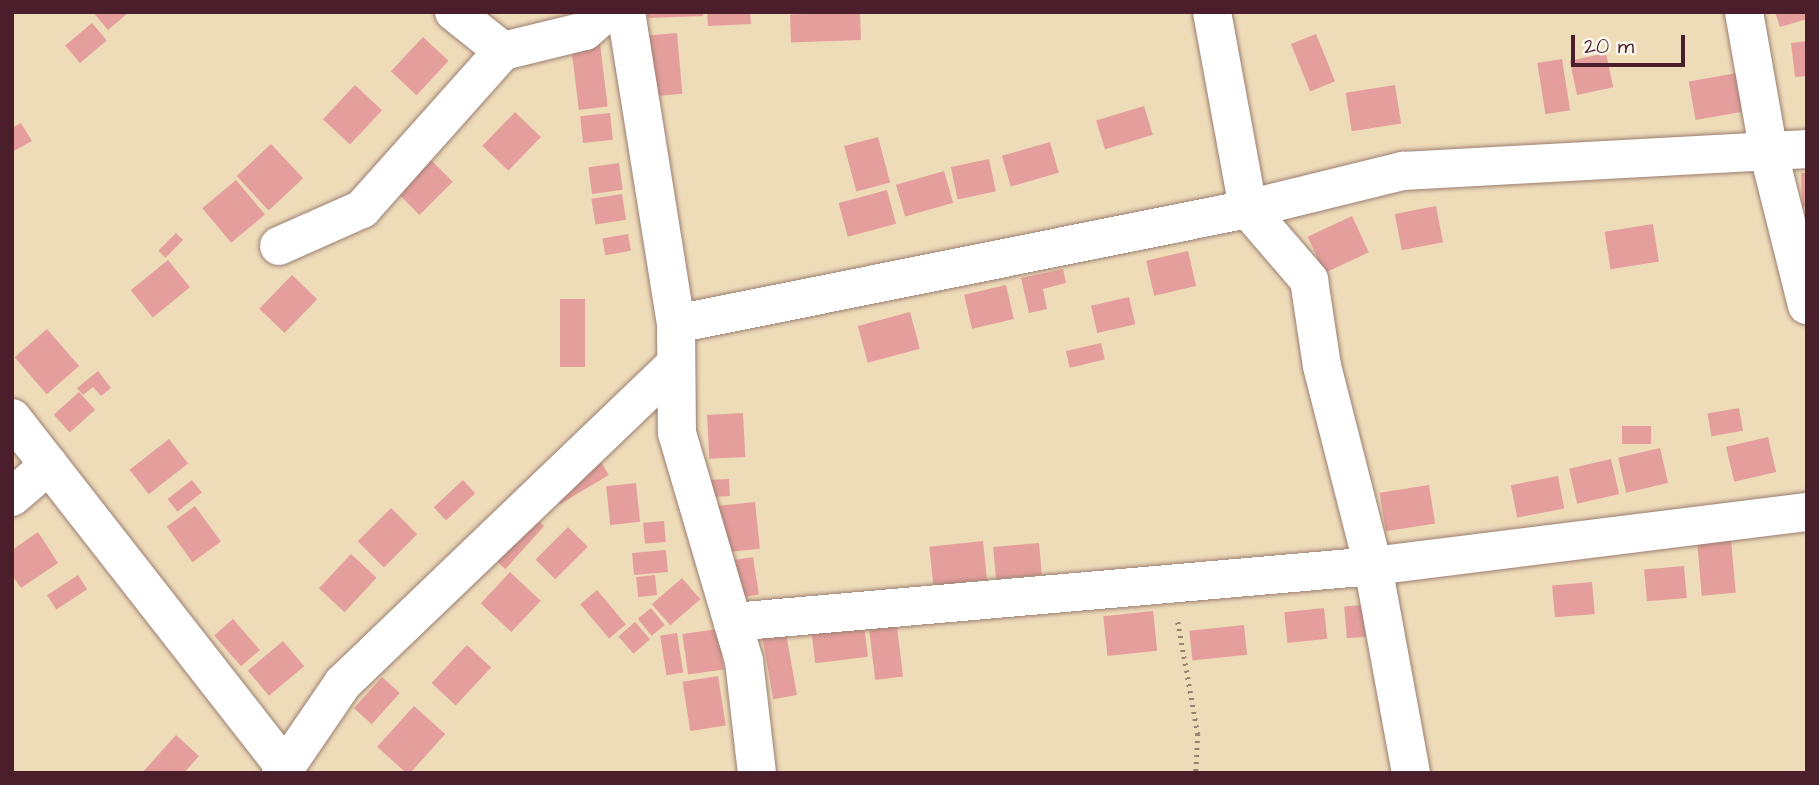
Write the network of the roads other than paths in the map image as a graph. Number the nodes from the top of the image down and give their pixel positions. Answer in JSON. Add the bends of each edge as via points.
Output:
{"nodes":[{"id":1,"x":454,"y":12,"type":"edge"},
{"id":2,"x":607,"y":12,"type":"edge"},
{"id":3,"x":626,"y":12,"type":"edge"},
{"id":4,"x":1212,"y":12,"type":"edge"},
{"id":5,"x":1744,"y":12,"type":"edge"},
{"id":6,"x":503,"y":51,"type":"junction"},
{"id":7,"x":1807,"y":149,"type":"edge"},
{"id":8,"x":1769,"y":154,"type":"junction"},
{"id":9,"x":1248,"y":209,"type":"junction"},
{"id":10,"x":279,"y":246,"type":"dead end"},
{"id":11,"x":1807,"y":305,"type":"edge"},
{"id":12,"x":676,"y":324,"type":"junction"},
{"id":13,"x":673,"y":366,"type":"junction"},
{"id":14,"x":12,"y":418,"type":"edge"},
{"id":15,"x":49,"y":465,"type":"junction"},
{"id":16,"x":12,"y":497,"type":"edge"},
{"id":17,"x":1807,"y":512,"type":"edge"},
{"id":18,"x":1373,"y":566,"type":"junction"},
{"id":19,"x":733,"y":622,"type":"junction"},
{"id":20,"x":284,"y":771,"type":"edge"},
{"id":21,"x":757,"y":773,"type":"edge"},
{"id":22,"x":1411,"y":773,"type":"edge"}],
"edges":[{"from":1,"to":6,"type":"street"},
{"from":2,"to":6,"type":"street","via":[[586,32]]},
{"from":3,"to":12,"type":"street"},
{"from":4,"to":9,"type":"street"},
{"from":5,"to":8,"type":"street"},
{"from":6,"to":10,"type":"street","via":[[362,209]]},
{"from":7,"to":8,"type":"street"},
{"from":8,"to":9,"type":"street","via":[[1404,171]]},
{"from":8,"to":11,"type":"street"},
{"from":9,"to":12,"type":"street"},
{"from":9,"to":18,"type":"street","via":[[1309,280],[1322,366]]},
{"from":12,"to":13,"type":"street"},
{"from":13,"to":19,"type":"street","via":[[677,433]]},
{"from":13,"to":20,"type":"street","via":[[343,683]]},
{"from":14,"to":15,"type":"street"},
{"from":15,"to":16,"type":"street"},
{"from":15,"to":20,"type":"street"},
{"from":17,"to":18,"type":"street"},
{"from":18,"to":19,"type":"street"},
{"from":18,"to":22,"type":"street"},
{"from":19,"to":21,"type":"street","via":[[744,662]]}]}
